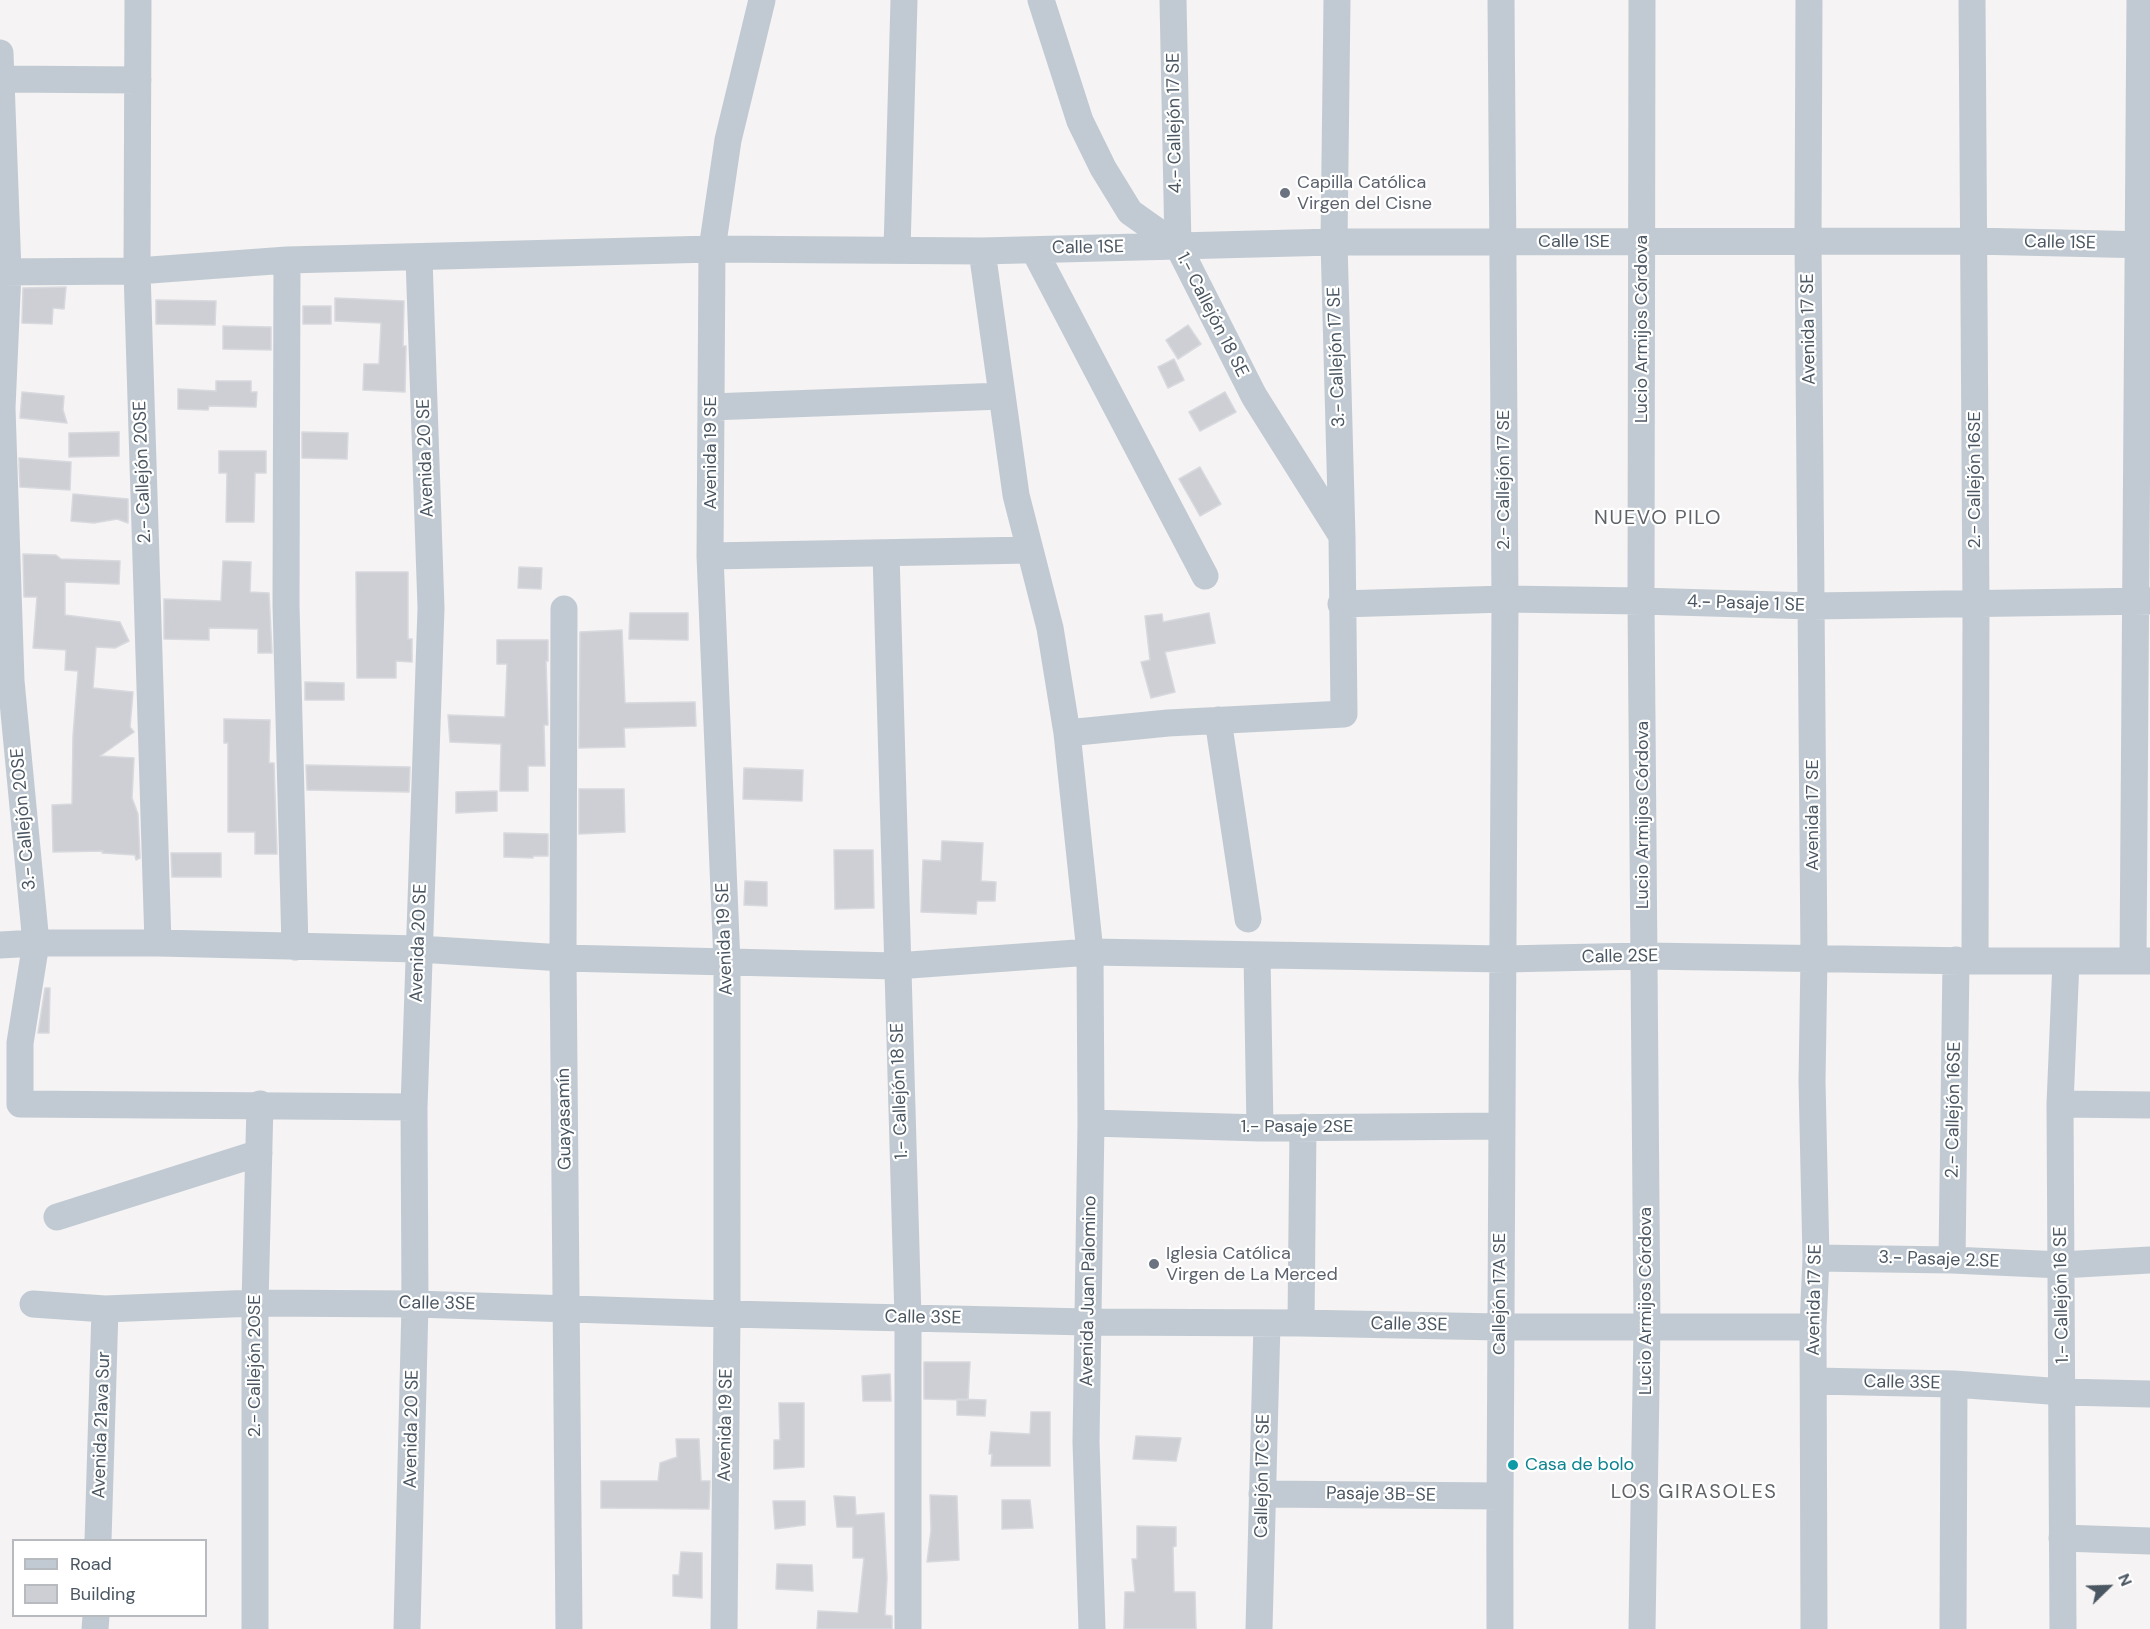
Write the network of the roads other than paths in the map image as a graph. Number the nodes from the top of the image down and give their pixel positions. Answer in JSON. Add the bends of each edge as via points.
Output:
{"nodes":[{"id":1,"x":138,"y":0,"type":"edge"},
{"id":2,"x":762,"y":0,"type":"edge"},
{"id":3,"x":1041,"y":0,"type":"edge"},
{"id":4,"x":1173,"y":0,"type":"edge"},
{"id":5,"x":1338,"y":0,"type":"edge"},
{"id":6,"x":1501,"y":0,"type":"edge"},
{"id":7,"x":1642,"y":0,"type":"edge"},
{"id":8,"x":1809,"y":0,"type":"edge"},
{"id":9,"x":1972,"y":0,"type":"edge"},
{"id":10,"x":2140,"y":0,"type":"edge"},
{"id":11,"x":911,"y":2,"type":"edge"},
{"id":12,"x":0,"y":66,"type":"edge"},
{"id":13,"x":138,"y":80,"type":"junction"},
{"id":14,"x":1808,"y":241,"type":"junction"},
{"id":15,"x":1974,"y":241,"type":"junction"},
{"id":16,"x":1334,"y":242,"type":"junction"},
{"id":17,"x":1502,"y":242,"type":"junction"},
{"id":18,"x":1642,"y":242,"type":"junction"},
{"id":19,"x":2144,"y":245,"type":"edge"},
{"id":20,"x":1178,"y":246,"type":"junction"},
{"id":21,"x":712,"y":249,"type":"junction"},
{"id":22,"x":897,"y":250,"type":"junction"},
{"id":23,"x":982,"y":250,"type":"junction"},
{"id":24,"x":1034,"y":250,"type":"junction"},
{"id":25,"x":419,"y":258,"type":"junction"},
{"id":26,"x":287,"y":261,"type":"junction"},
{"id":27,"x":137,"y":271,"type":"junction"},
{"id":28,"x":4,"y":272,"type":"edge"},
{"id":29,"x":1002,"y":396,"type":"junction"},
{"id":30,"x":711,"y":407,"type":"junction"},
{"id":31,"x":1342,"y":537,"type":"junction"},
{"id":32,"x":1030,"y":550,"type":"junction"},
{"id":33,"x":886,"y":553,"type":"junction"},
{"id":34,"x":710,"y":556,"type":"junction"},
{"id":35,"x":1205,"y":576,"type":"dead end"},
{"id":36,"x":1505,"y":599,"type":"junction"},
{"id":37,"x":1641,"y":601,"type":"junction"},
{"id":38,"x":2144,"y":601,"type":"edge"},
{"id":39,"x":1341,"y":604,"type":"junction"},
{"id":40,"x":1976,"y":605,"type":"junction"},
{"id":41,"x":1812,"y":606,"type":"junction"},
{"id":42,"x":564,"y":609,"type":"dead end"},
{"id":43,"x":1218,"y":720,"type":"junction"},
{"id":44,"x":1067,"y":733,"type":"junction"},
{"id":45,"x":1248,"y":919,"type":"dead end"},
{"id":46,"x":36,"y":944,"type":"junction"},
{"id":47,"x":158,"y":944,"type":"junction"},
{"id":48,"x":0,"y":945,"type":"edge"},
{"id":49,"x":294,"y":947,"type":"junction"},
{"id":50,"x":419,"y":948,"type":"junction"},
{"id":51,"x":1090,"y":952,"type":"junction"},
{"id":52,"x":1257,"y":954,"type":"junction"},
{"id":53,"x":1644,"y":956,"type":"junction"},
{"id":54,"x":563,"y":958,"type":"junction"},
{"id":55,"x":1814,"y":958,"type":"junction"},
{"id":56,"x":1504,"y":959,"type":"junction"},
{"id":57,"x":1966,"y":960,"type":"junction"},
{"id":58,"x":2066,"y":961,"type":"junction"},
{"id":59,"x":2142,"y":961,"type":"edge"},
{"id":60,"x":727,"y":963,"type":"junction"},
{"id":61,"x":896,"y":966,"type":"junction"},
{"id":62,"x":260,"y":1104,"type":"junction"},
{"id":63,"x":2061,"y":1104,"type":"junction"},
{"id":64,"x":2150,"y":1105,"type":"edge"},
{"id":65,"x":414,"y":1107,"type":"junction"},
{"id":66,"x":1092,"y":1123,"type":"junction"},
{"id":67,"x":1502,"y":1126,"type":"junction"},
{"id":68,"x":1303,"y":1127,"type":"junction"},
{"id":69,"x":1260,"y":1128,"type":"junction"},
{"id":70,"x":259,"y":1153,"type":"junction"},
{"id":71,"x":57,"y":1217,"type":"dead end"},
{"id":72,"x":1816,"y":1258,"type":"junction"},
{"id":73,"x":1952,"y":1260,"type":"junction"},
{"id":74,"x":2150,"y":1260,"type":"edge"},
{"id":75,"x":2061,"y":1265,"type":"junction"},
{"id":76,"x":255,"y":1303,"type":"junction"},
{"id":77,"x":33,"y":1304,"type":"dead end"},
{"id":78,"x":415,"y":1304,"type":"junction"},
{"id":79,"x":567,"y":1307,"type":"junction"},
{"id":80,"x":105,"y":1309,"type":"junction"},
{"id":81,"x":727,"y":1314,"type":"junction"},
{"id":82,"x":908,"y":1317,"type":"junction"},
{"id":83,"x":1088,"y":1322,"type":"junction"},
{"id":84,"x":1267,"y":1323,"type":"junction"},
{"id":85,"x":1301,"y":1323,"type":"junction"},
{"id":86,"x":1647,"y":1326,"type":"junction"},
{"id":87,"x":1499,"y":1327,"type":"junction"},
{"id":88,"x":1813,"y":1327,"type":"junction"},
{"id":89,"x":1815,"y":1381,"type":"junction"},
{"id":90,"x":1954,"y":1384,"type":"junction"},
{"id":91,"x":2063,"y":1392,"type":"junction"},
{"id":92,"x":2150,"y":1395,"type":"edge"},
{"id":93,"x":1262,"y":1494,"type":"junction"},
{"id":94,"x":1500,"y":1496,"type":"junction"},
{"id":95,"x":2062,"y":1538,"type":"junction"},
{"id":96,"x":98,"y":1539,"type":"edge"},
{"id":97,"x":2150,"y":1540,"type":"edge"},
{"id":98,"x":255,"y":1629,"type":"edge"},
{"id":99,"x":407,"y":1629,"type":"edge"},
{"id":100,"x":569,"y":1629,"type":"edge"},
{"id":101,"x":724,"y":1629,"type":"edge"},
{"id":102,"x":908,"y":1629,"type":"edge"},
{"id":103,"x":1092,"y":1629,"type":"edge"},
{"id":104,"x":1259,"y":1629,"type":"edge"},
{"id":105,"x":1500,"y":1629,"type":"edge"},
{"id":106,"x":1642,"y":1629,"type":"edge"},
{"id":107,"x":1814,"y":1629,"type":"edge"},
{"id":108,"x":1953,"y":1629,"type":"edge"},
{"id":109,"x":2064,"y":1629,"type":"edge"}],
"edges":[{"from":1,"to":13,"type":"street","name":"2.- Callejón 20SE"},
{"from":2,"to":21,"type":"street","name":"Avenida 19 SE","via":[[728,140]]},
{"from":3,"to":20,"type":"street","name":"1.- Callejón 18 SE","via":[[1080,122],[1103,168],[1130,212]]},
{"from":4,"to":20,"type":"street","name":"4.- Callejón 17 SE"},
{"from":5,"to":16,"type":"street","name":"3.- Callejón 17 SE"},
{"from":6,"to":17,"type":"street","name":"2.- Callejón 17 SE"},
{"from":7,"to":18,"type":"street","name":"Lucio Armijos Córdova"},
{"from":8,"to":14,"type":"street","name":"Avenida 17 SE"},
{"from":9,"to":15,"type":"street","name":"2.- Callejón 16SE"},
{"from":10,"to":19,"type":"street"},
{"from":11,"to":22,"type":"street"},
{"from":12,"to":13,"type":"street"},
{"from":12,"to":28,"type":"street","name":"3.- Callejón 20SE"},
{"from":13,"to":27,"type":"street","name":"2.- Callejón 20SE"},
{"from":14,"to":15,"type":"street","name":"Calle 1SE"},
{"from":14,"to":18,"type":"street","name":"Calle 1SE"},
{"from":14,"to":41,"type":"street","name":"Avenida 17 SE"},
{"from":15,"to":19,"type":"street","name":"Calle 1SE"},
{"from":15,"to":40,"type":"street","name":"2.- Callejón 16SE"},
{"from":16,"to":17,"type":"street","name":"Calle 1SE"},
{"from":16,"to":20,"type":"street","name":"Calle 1SE"},
{"from":16,"to":31,"type":"street","name":"3.- Callejón 17 SE"},
{"from":17,"to":18,"type":"street","name":"Calle 1SE"},
{"from":17,"to":36,"type":"street","name":"2.- Callejón 17 SE"},
{"from":18,"to":37,"type":"street","name":"Lucio Armijos Córdova"},
{"from":19,"to":38,"type":"street"},
{"from":20,"to":24,"type":"street","name":"Calle 1SE"},
{"from":20,"to":31,"type":"street","name":"1.- Callejón 18 SE","via":[[1254,396]]},
{"from":21,"to":22,"type":"street","name":"Calle 1SE"},
{"from":21,"to":25,"type":"street","name":"Calle 1SE"},
{"from":21,"to":30,"type":"street","name":"Avenida 19 SE"},
{"from":22,"to":23,"type":"street","name":"Calle 1SE"},
{"from":23,"to":24,"type":"street","name":"Calle 1SE"},
{"from":23,"to":29,"type":"street","name":"Avenida Juan Palomino"},
{"from":24,"to":35,"type":"street"},
{"from":25,"to":26,"type":"street","name":"Calle 1SE"},
{"from":25,"to":50,"type":"street","name":"Avenida 20 SE","via":[[431,608]]},
{"from":26,"to":27,"type":"street","name":"Calle 1SE"},
{"from":26,"to":49,"type":"street","via":[[286,605]]},
{"from":27,"to":28,"type":"street","name":"Calle 1SE"},
{"from":27,"to":47,"type":"street","name":"2.- Callejón 20SE"},
{"from":28,"to":46,"type":"street","name":"3.- Callejón 20SE","via":[[2,408],[11,681]]},
{"from":29,"to":30,"type":"street"},
{"from":29,"to":32,"type":"street","name":"Avenida Juan Palomino","via":[[1016,495]]},
{"from":30,"to":34,"type":"street","name":"Avenida 19 SE"},
{"from":31,"to":39,"type":"street","name":"3.- Callejón 17 SE"},
{"from":32,"to":33,"type":"street"},
{"from":32,"to":44,"type":"street","name":"Avenida Juan Palomino","via":[[1050,628]]},
{"from":33,"to":34,"type":"street"},
{"from":33,"to":61,"type":"street","name":"1.- Callejón 18 SE"},
{"from":34,"to":60,"type":"street","name":"Avenida 19 SE"},
{"from":36,"to":37,"type":"street","name":"4.- Pasaje 1 SE"},
{"from":36,"to":39,"type":"street","name":"4.- Pasaje 1 SE"},
{"from":36,"to":56,"type":"street","name":"2.- Callejón 17 SE"},
{"from":37,"to":41,"type":"street","name":"4.- Pasaje 1 SE"},
{"from":37,"to":53,"type":"street","name":"Lucio Armijos Córdova"},
{"from":38,"to":40,"type":"street","name":"4.- Pasaje 1 SE"},
{"from":38,"to":59,"type":"street"},
{"from":39,"to":43,"type":"street","name":"3.- Callejón 17 SE","via":[[1344,714]]},
{"from":40,"to":41,"type":"street","name":"4.- Pasaje 1 SE"},
{"from":40,"to":57,"type":"street","name":"2.- Callejón 16SE"},
{"from":41,"to":55,"type":"street","name":"Avenida 17 SE"},
{"from":42,"to":54,"type":"street","name":"Guayasamín"},
{"from":43,"to":44,"type":"street"},
{"from":43,"to":45,"type":"street"},
{"from":44,"to":51,"type":"street","name":"Avenida Juan Palomino"},
{"from":46,"to":47,"type":"street","name":"Calle 2SE"},
{"from":46,"to":48,"type":"street"},
{"from":46,"to":62,"type":"street","name":"3.- Callejón 20SE","via":[[20,1043],[20,1104]]},
{"from":47,"to":49,"type":"street","name":"Calle 2SE"},
{"from":49,"to":50,"type":"street","name":"Calle 2SE"},
{"from":50,"to":54,"type":"street","name":"Calle 2SE"},
{"from":50,"to":65,"type":"street","name":"Avenida 20 SE"},
{"from":51,"to":52,"type":"street","name":"Calle 2SE"},
{"from":51,"to":61,"type":"street","name":"Calle 2SE"},
{"from":51,"to":66,"type":"street","name":"Avenida Juan Palomino"},
{"from":52,"to":56,"type":"street","name":"Calle 2SE"},
{"from":52,"to":69,"type":"street"},
{"from":53,"to":55,"type":"street","name":"Calle 2SE"},
{"from":53,"to":56,"type":"street","name":"Calle 2SE"},
{"from":53,"to":86,"type":"street","name":"Lucio Armijos Córdova"},
{"from":54,"to":60,"type":"street","name":"Calle 2SE"},
{"from":54,"to":79,"type":"street","name":"Guayasamín"},
{"from":55,"to":57,"type":"street","name":"Calle 2SE"},
{"from":55,"to":72,"type":"street","name":"Avenida 17 SE"},
{"from":56,"to":67,"type":"street","name":"Callejón 17A SE"},
{"from":57,"to":58,"type":"street","name":"Calle 2SE"},
{"from":57,"to":73,"type":"street","name":"2.- Callejón 16SE"},
{"from":58,"to":59,"type":"street","name":"Calle 2SE"},
{"from":58,"to":63,"type":"street","name":"1.- Callejón 16 SE"},
{"from":60,"to":61,"type":"street","name":"Calle 2SE"},
{"from":60,"to":81,"type":"street","name":"Avenida 19 SE"},
{"from":61,"to":82,"type":"street","name":"1.- Callejón 18 SE"},
{"from":62,"to":65,"type":"street"},
{"from":62,"to":70,"type":"street","name":"2.- Callejón 20SE"},
{"from":63,"to":64,"type":"street"},
{"from":63,"to":75,"type":"street","name":"1.- Callejón 16 SE"},
{"from":65,"to":78,"type":"street","name":"Avenida 20 SE"},
{"from":66,"to":69,"type":"street","name":"1.- Pasaje 2SE"},
{"from":66,"to":83,"type":"street","name":"Avenida Juan Palomino"},
{"from":67,"to":68,"type":"street","name":"1.- Pasaje 2SE"},
{"from":67,"to":87,"type":"street","name":"Callejón 17A SE"},
{"from":68,"to":69,"type":"street","name":"1.- Pasaje 2SE"},
{"from":68,"to":85,"type":"street"},
{"from":70,"to":71,"type":"street"},
{"from":70,"to":76,"type":"street","name":"2.- Callejón 20SE"},
{"from":72,"to":73,"type":"street","name":"3.- Pasaje 2.SE"},
{"from":72,"to":88,"type":"street","name":"Avenida 17 SE"},
{"from":73,"to":75,"type":"street","name":"3.- Pasaje 2.SE"},
{"from":74,"to":75,"type":"street","name":"3.- Pasaje 2.SE"},
{"from":75,"to":91,"type":"street","name":"1.- Callejón 16 SE"},
{"from":76,"to":78,"type":"street","name":"Calle 3SE"},
{"from":76,"to":80,"type":"street","name":"Calle 3SE"},
{"from":76,"to":98,"type":"street","name":"2.- Callejón 20SE"},
{"from":77,"to":80,"type":"street","name":"Calle 3SE"},
{"from":78,"to":79,"type":"street","name":"Calle 3SE"},
{"from":78,"to":99,"type":"street","name":"Avenida 20 SE"},
{"from":79,"to":81,"type":"street","name":"Calle 3SE"},
{"from":79,"to":100,"type":"street","name":"Guayasamín"},
{"from":80,"to":96,"type":"street","name":"Avenida 21ava Sur"},
{"from":81,"to":82,"type":"street","name":"Calle 3SE"},
{"from":81,"to":101,"type":"street","name":"Avenida 19 SE"},
{"from":82,"to":83,"type":"street","name":"Calle 3SE"},
{"from":82,"to":102,"type":"street","name":"1.- Callejón 18 SE"},
{"from":83,"to":84,"type":"street","name":"Calle 3SE"},
{"from":83,"to":103,"type":"street","name":"Avenida Juan Palomino","via":[[1086,1442]]},
{"from":84,"to":85,"type":"street","name":"Calle 3SE"},
{"from":84,"to":93,"type":"street","name":"Callejón 17C SE"},
{"from":85,"to":87,"type":"street","name":"Calle 3SE"},
{"from":86,"to":87,"type":"street","name":"Calle 3SE"},
{"from":86,"to":88,"type":"street","name":"Calle 3SE"},
{"from":86,"to":106,"type":"street","name":"Lucio Armijos Córdova"},
{"from":87,"to":94,"type":"street","name":"Callejón 17A SE"},
{"from":88,"to":89,"type":"street","name":"Avenida 17 SE"},
{"from":89,"to":90,"type":"street","name":"Calle 3SE"},
{"from":89,"to":107,"type":"street","name":"Avenida 17 SE"},
{"from":90,"to":91,"type":"street","name":"Calle 3SE"},
{"from":90,"to":108,"type":"street"},
{"from":91,"to":92,"type":"street","name":"Calle 3SE"},
{"from":91,"to":95,"type":"street","name":"1.- Callejón 16 SE"},
{"from":93,"to":94,"type":"street","name":"Pasaje 3B-SE"},
{"from":93,"to":104,"type":"street","name":"Callejón 17C SE"},
{"from":94,"to":105,"type":"street","name":"Callejón 17A SE"},
{"from":95,"to":97,"type":"street"},
{"from":95,"to":109,"type":"street","name":"1.- Callejón 16 SE"}]}
